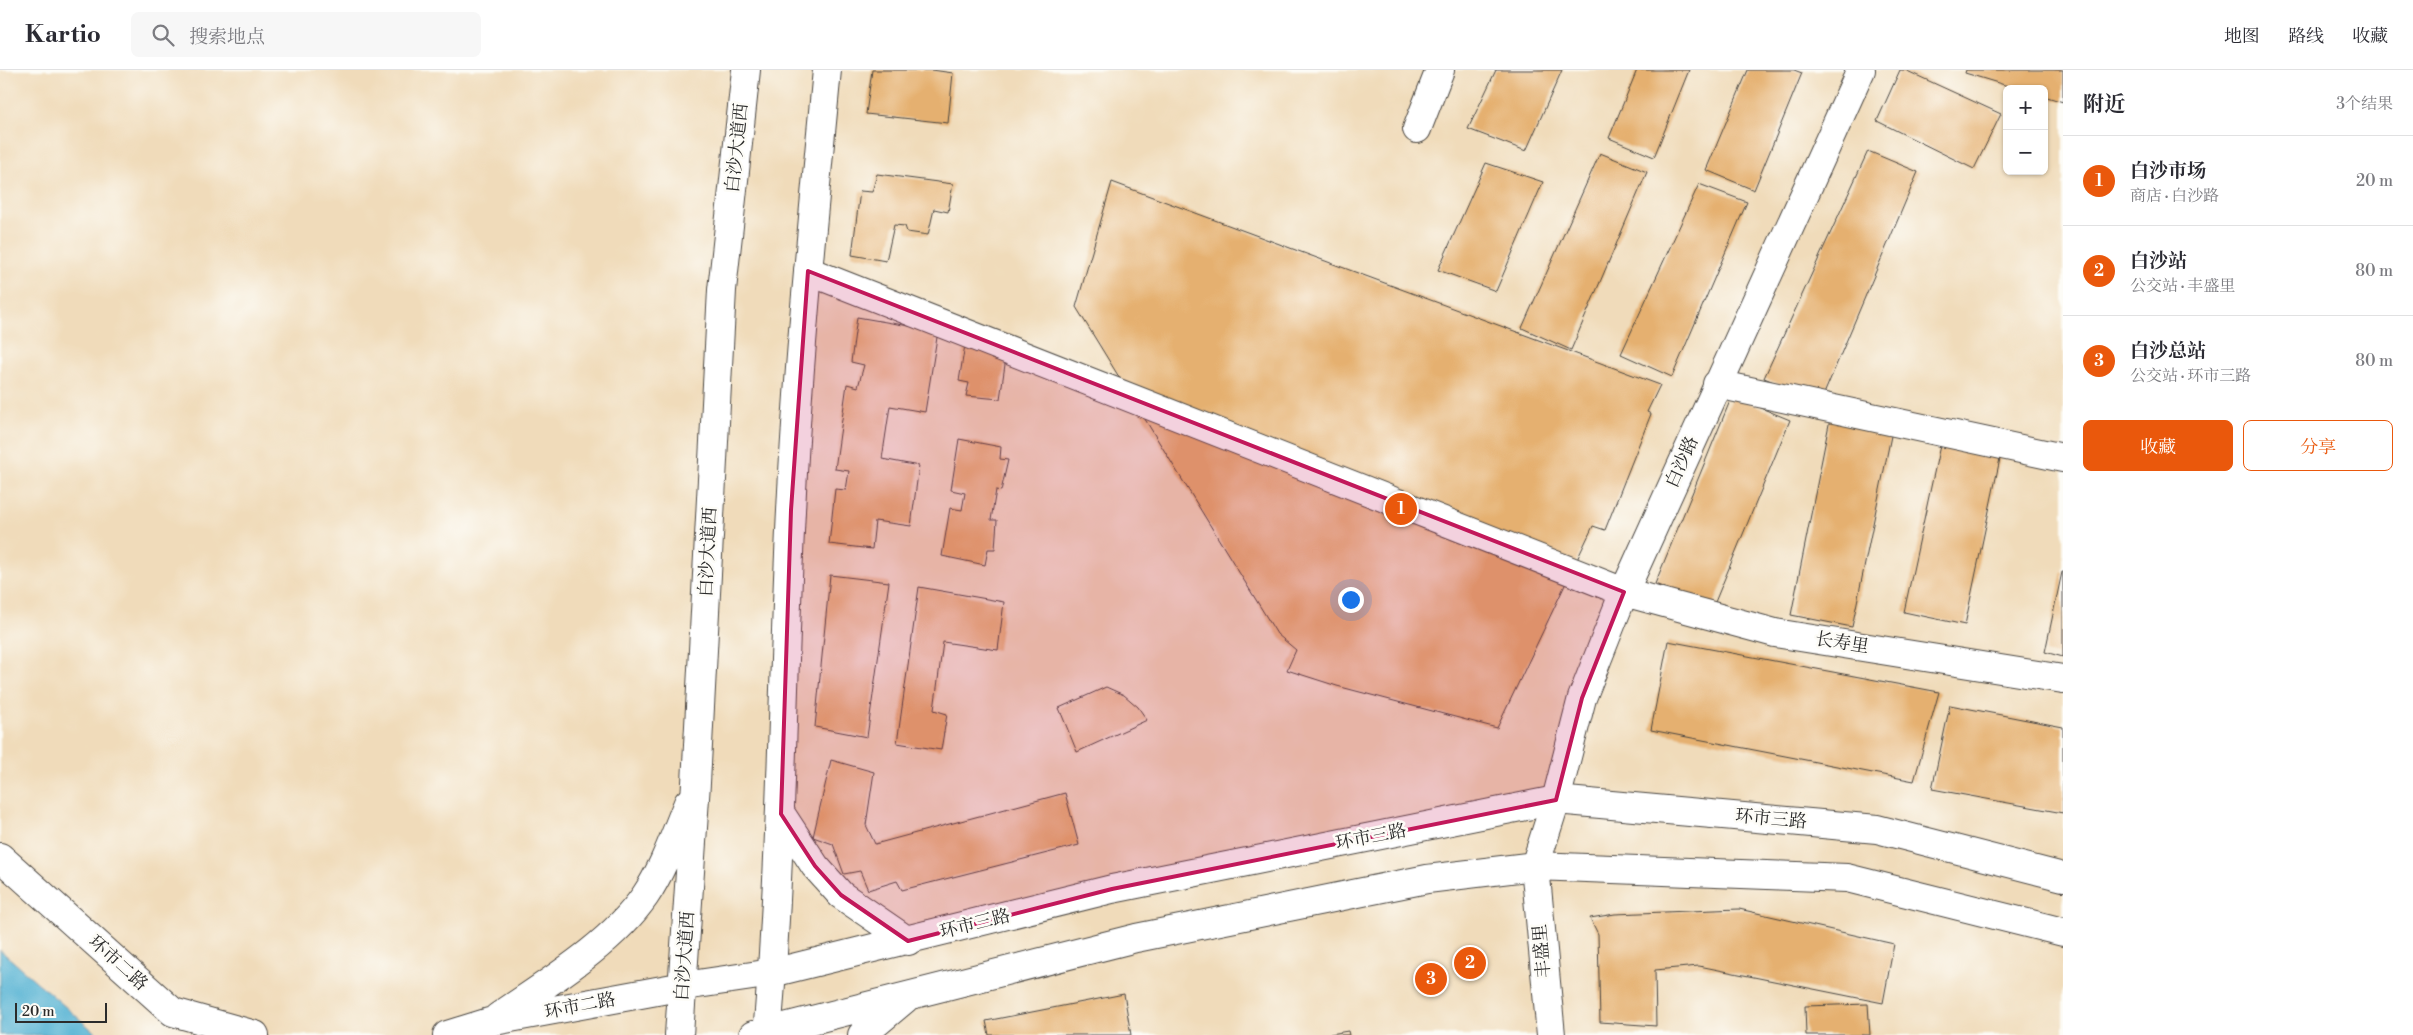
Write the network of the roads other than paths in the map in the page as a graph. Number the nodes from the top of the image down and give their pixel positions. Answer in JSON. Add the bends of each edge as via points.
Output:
{"nodes":[{"id":1,"x":746,"y":70,"type":"edge"},
{"id":2,"x":827,"y":70,"type":"edge"},
{"id":3,"x":1440,"y":70,"type":"edge"},
{"id":4,"x":1861,"y":70,"type":"edge"},
{"id":5,"x":1417,"y":129,"type":"dead end"},
{"id":6,"x":808,"y":271,"type":"junction"},
{"id":7,"x":1717,"y":384,"type":"junction"},
{"id":8,"x":2063,"y":458,"type":"edge"},
{"id":9,"x":1624,"y":592,"type":"junction"},
{"id":10,"x":2063,"y":679,"type":"edge"},
{"id":11,"x":696,"y":783,"type":"junction"},
{"id":12,"x":1556,"y":800,"type":"junction"},
{"id":13,"x":781,"y":814,"type":"junction"},
{"id":14,"x":0,"y":857,"type":"edge"},
{"id":15,"x":1534,"y":866,"type":"junction"},
{"id":16,"x":2063,"y":877,"type":"edge"},
{"id":17,"x":2063,"y":932,"type":"edge"},
{"id":18,"x":908,"y":941,"type":"junction"},
{"id":19,"x":772,"y":973,"type":"junction"},
{"id":20,"x":684,"y":986,"type":"junction"},
{"id":21,"x":910,"y":995,"type":"junction"},
{"id":22,"x":489,"y":1022,"type":"junction"},
{"id":23,"x":763,"y":1034,"type":"edge"},
{"id":24,"x":254,"y":1035,"type":"edge"},
{"id":25,"x":447,"y":1035,"type":"edge"},
{"id":26,"x":679,"y":1035,"type":"edge"},
{"id":27,"x":862,"y":1035,"type":"edge"},
{"id":28,"x":1551,"y":1035,"type":"edge"}],
"edges":[{"from":1,"to":11,"type":"main road","name":"白沙大道西","via":[[722,290]]},
{"from":2,"to":6,"type":"main road"},
{"from":3,"to":5,"type":"main road"},
{"from":4,"to":7,"type":"main road","name":"白沙路"},
{"from":6,"to":9,"type":"main road","name":"长寿里"},
{"from":6,"to":13,"type":"main road","via":[[791,510]]},
{"from":7,"to":8,"type":"main road"},
{"from":7,"to":9,"type":"main road","name":"白沙路"},
{"from":9,"to":10,"type":"main road","name":"长寿里","via":[[1776,633]]},
{"from":9,"to":12,"type":"main road","name":"白沙路","via":[[1582,698]]},
{"from":11,"to":20,"type":"main road","name":"白沙大道西"},
{"from":11,"to":22,"type":"main road","via":[[660,870],[644,897],[584,957]]},
{"from":12,"to":15,"type":"main road","name":"白沙路"},
{"from":12,"to":16,"type":"main road","name":"环市三路","via":[[1877,829]]},
{"from":12,"to":18,"type":"main road","name":"环市三路","via":[[1112,890]]},
{"from":13,"to":18,"type":"main road","via":[[815,866],[841,895]]},
{"from":13,"to":19,"type":"main road"},
{"from":14,"to":24,"type":"main road","name":"环市二路","via":[[174,1012]]},
{"from":15,"to":17,"type":"main road","via":[[1847,878]]},
{"from":15,"to":21,"type":"main road","via":[[1427,879],[1155,934]]},
{"from":15,"to":28,"type":"main road","name":"丰盛里"},
{"from":18,"to":19,"type":"main road","name":"环市三路"},
{"from":19,"to":20,"type":"main road","name":"环市三路"},
{"from":19,"to":23,"type":"main road"},
{"from":20,"to":22,"type":"main road","name":"环市二路"},
{"from":20,"to":26,"type":"main road","name":"白沙大道西"},
{"from":21,"to":23,"type":"main road"},
{"from":21,"to":27,"type":"main road"},
{"from":22,"to":25,"type":"main road","name":"环市二路"}]}
